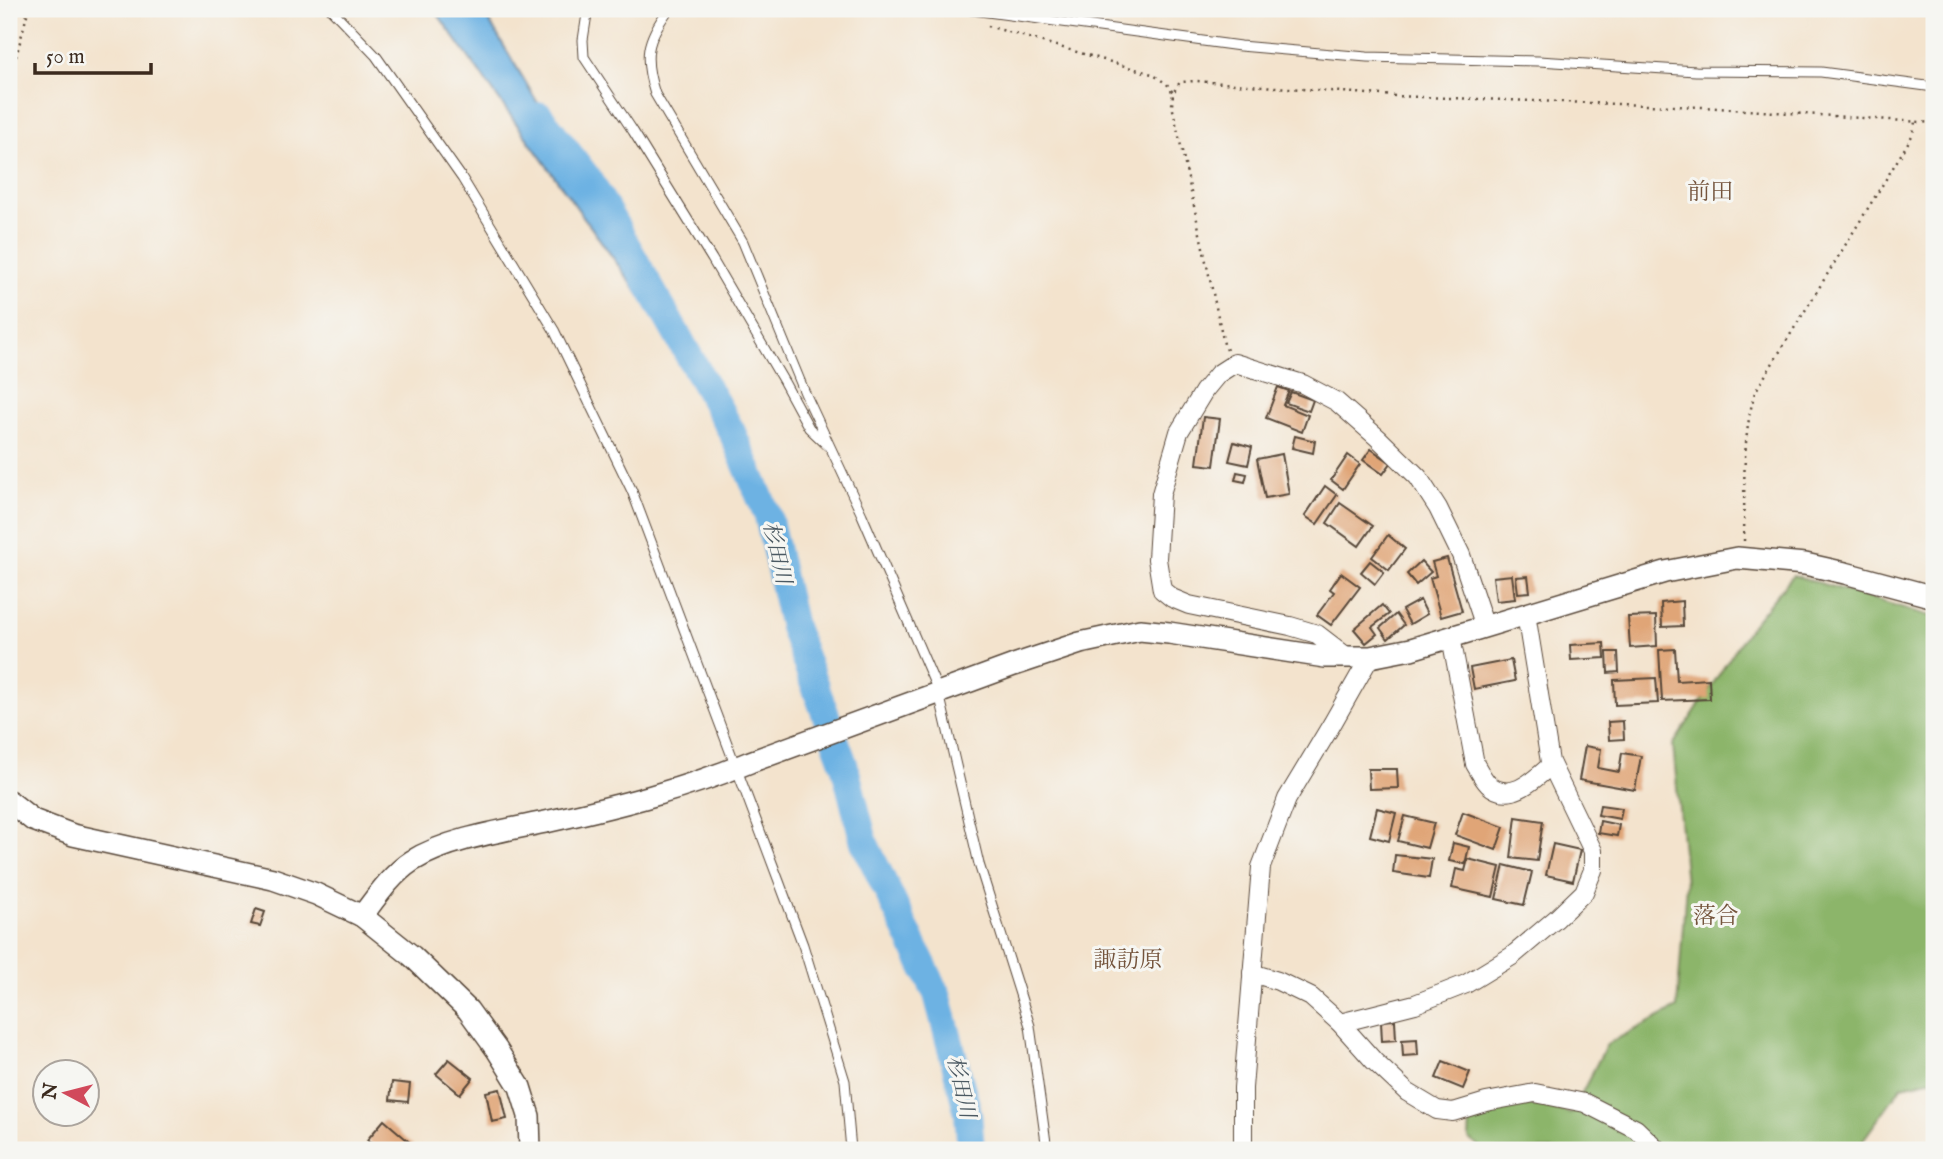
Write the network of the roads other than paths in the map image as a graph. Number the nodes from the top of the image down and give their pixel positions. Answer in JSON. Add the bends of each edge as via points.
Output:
{"nodes":[{"id":1,"x":331,"y":9,"type":"edge"},
{"id":2,"x":590,"y":9,"type":"edge"},
{"id":3,"x":670,"y":9,"type":"edge"},
{"id":4,"x":965,"y":9,"type":"edge"},
{"id":5,"x":971,"y":9,"type":"edge"},
{"id":6,"x":1934,"y":87,"type":"edge"},
{"id":7,"x":831,"y":450,"type":"junction"},
{"id":8,"x":1934,"y":597,"type":"edge"},
{"id":9,"x":1526,"y":614,"type":"junction"},
{"id":10,"x":1485,"y":627,"type":"junction"},
{"id":11,"x":1451,"y":638,"type":"junction"},
{"id":12,"x":1347,"y":657,"type":"junction"},
{"id":13,"x":1370,"y":657,"type":"junction"},
{"id":14,"x":939,"y":693,"type":"junction"},
{"id":15,"x":743,"y":765,"type":"junction"},
{"id":16,"x":1552,"y":765,"type":"junction"},
{"id":17,"x":9,"y":801,"type":"edge"},
{"id":18,"x":362,"y":916,"type":"junction"},
{"id":19,"x":1252,"y":974,"type":"junction"},
{"id":20,"x":1340,"y":1023,"type":"junction"},
{"id":21,"x":530,"y":1150,"type":"edge"},
{"id":22,"x":851,"y":1150,"type":"edge"},
{"id":23,"x":1047,"y":1150,"type":"edge"},
{"id":24,"x":1243,"y":1150,"type":"edge"},
{"id":25,"x":1658,"y":1150,"type":"edge"}],
"edges":[{"from":1,"to":15,"type":"lane","via":[[376,56],[462,178],[554,330],[632,491]]},
{"from":2,"to":7,"type":"lane","via":[[584,57],[712,260],[809,428]]},
{"from":3,"to":7,"type":"lane","via":[[648,50],[655,94],[743,242]]},
{"from":4,"to":5,"type":"lane"},
{"from":5,"to":6,"type":"lane","via":[[1240,46],[1367,57],[1821,72]]},
{"from":7,"to":14,"type":"lane"},
{"from":8,"to":9,"type":"street","via":[[1805,564],[1744,559],[1665,572]]},
{"from":9,"to":10,"type":"street"},
{"from":9,"to":16,"type":"street"},
{"from":10,"to":11,"type":"street"},
{"from":10,"to":12,"type":"street","via":[[1461,555],[1418,477],[1337,402],[1303,384],[1235,363],[1204,391],[1179,432],[1161,494],[1157,559],[1163,590],[1189,605],[1317,634]]},
{"from":11,"to":13,"type":"street"},
{"from":11,"to":16,"type":"street","via":[[1475,764],[1487,783],[1500,792],[1513,792]]},
{"from":12,"to":13,"type":"street"},
{"from":12,"to":14,"type":"street","via":[[1140,631],[1080,643]]},
{"from":13,"to":19,"type":"street","via":[[1287,799],[1261,866]]},
{"from":14,"to":15,"type":"street"},
{"from":14,"to":23,"type":"lane","via":[[979,863],[1030,1026]]},
{"from":15,"to":18,"type":"street","via":[[601,810],[439,846],[410,862],[382,888]]},
{"from":15,"to":22,"type":"lane","via":[[845,1081]]},
{"from":16,"to":20,"type":"street","via":[[1593,851],[1593,870],[1584,892],[1512,956],[1466,984],[1415,1004]]},
{"from":17,"to":18,"type":"street","via":[[33,820],[73,835],[273,879]]},
{"from":18,"to":21,"type":"street","via":[[468,1010],[497,1050],[520,1087],[529,1116]]},
{"from":19,"to":20,"type":"street","via":[[1311,997]]},
{"from":19,"to":24,"type":"street"},
{"from":20,"to":25,"type":"street","via":[[1407,1092],[1437,1110],[1453,1112],[1535,1093],[1585,1103],[1636,1129]]}]}
